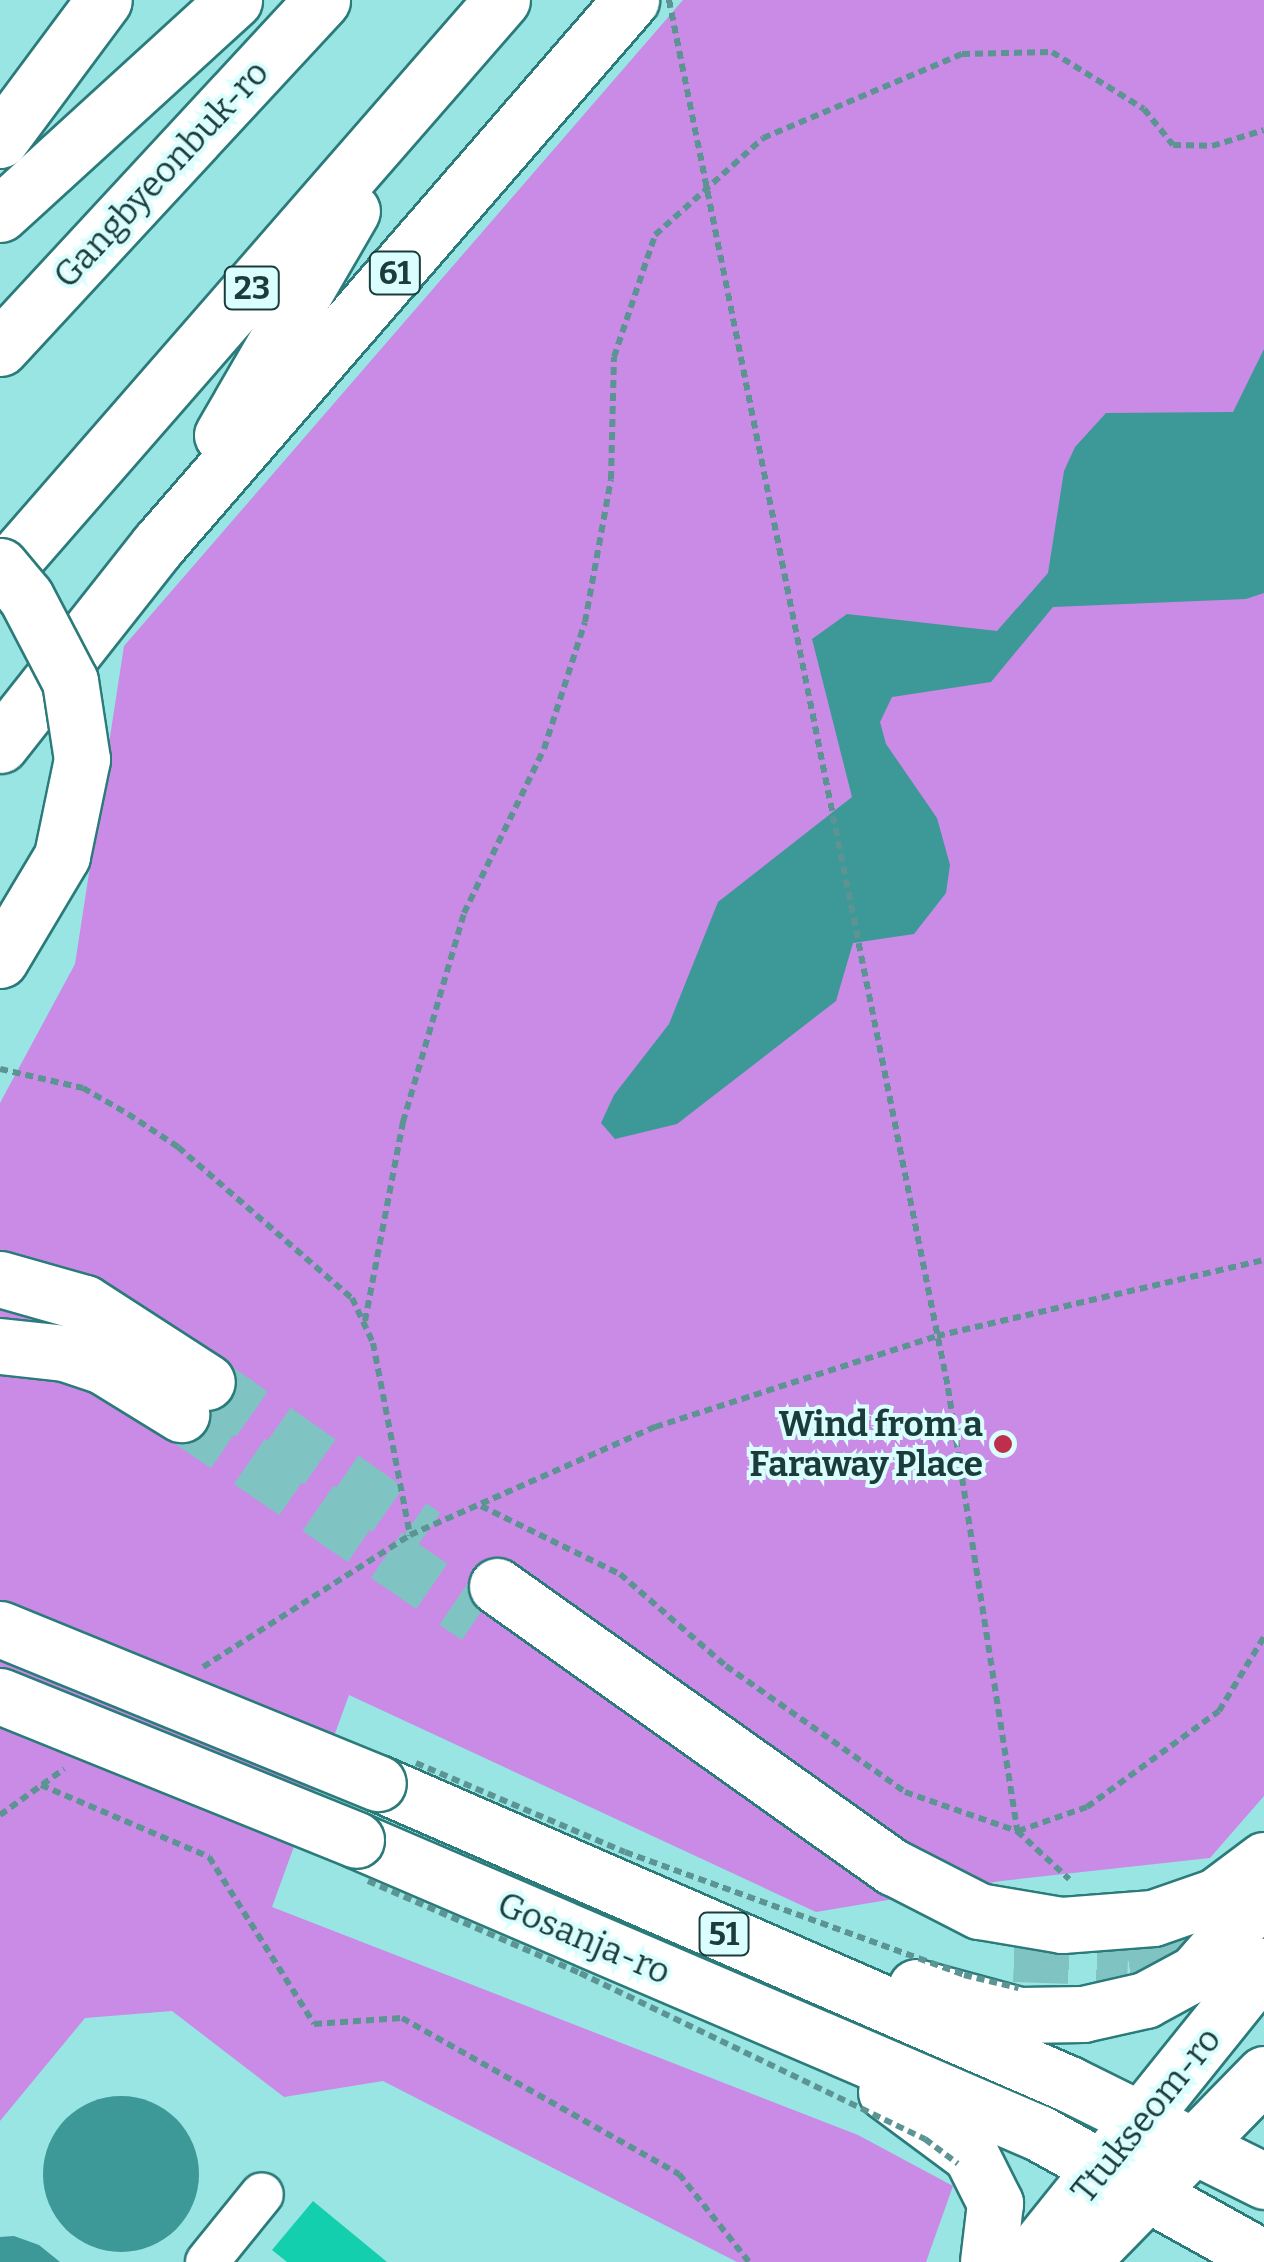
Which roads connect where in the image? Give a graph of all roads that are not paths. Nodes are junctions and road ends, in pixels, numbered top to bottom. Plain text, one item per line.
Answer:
1 (104, 0) edge
2 (234, 0) edge
3 (322, 0) edge
4 (502, 0) edge
5 (632, 0) edge
6 (416, 100) junction
7 (0, 140) edge
8 (0, 214) edge
9 (0, 348) edge
10 (158, 545) junction
11 (0, 566) edge
12 (0, 576) edge
13 (0, 745) edge
14 (0, 960) edge
15 (0, 1278) edge
16 (0, 1346) edge
17 (0, 1629) edge
18 (0, 1696) edge
19 (1264, 1860) edge
20 (1264, 1894) edge
21 (1264, 1966) edge
22 (1016, 1971) tunnel mouth
23 (839, 1984) junction
24 (817, 2038) junction
25 (1264, 2074) edge
26 (1166, 2134) junction
27 (1123, 2179) junction
28 (1264, 2181) edge
29 (262, 2194) dead end
30 (1264, 2258) edge
31 (207, 2262) edge
32 (988, 2262) edge
33 (1026, 2262) edge
34 (1080, 2262) edge

1 - 7 main road
2 - 8 main road
3 - 9 main road, Gangbyeonbuk-ro
4 - 6 main road, 23
5 - 10 main road, 61
6 - 10 main road
6 - 12 main road, 23
10 - 13 main road, 61
11 - 14 main road, bridge
15 - 16 main road
17 - 23 main road, Gosanja-ro / 51, bridge
18 - 24 main road, Gosanja-ro / 51, bridge
19 - 22 main road
20 - 23 main road
21 - 26 main road, Ttukseom-ro
23 - 26 main road, Gosanja-ro / 51
24 - 27 main road, Gosanja-ro / 51
24 - 32 main road
25 - 26 main road, Ttukseom-ro
26 - 27 main road, Ttukseom-ro
26 - 28 main road, Gosanja-ro / 51
27 - 30 main road, Gosanja-ro / 51
27 - 33 main road, Ttukseom-ro
27 - 34 main road, Ttukseom-ro
29 - 31 lane

